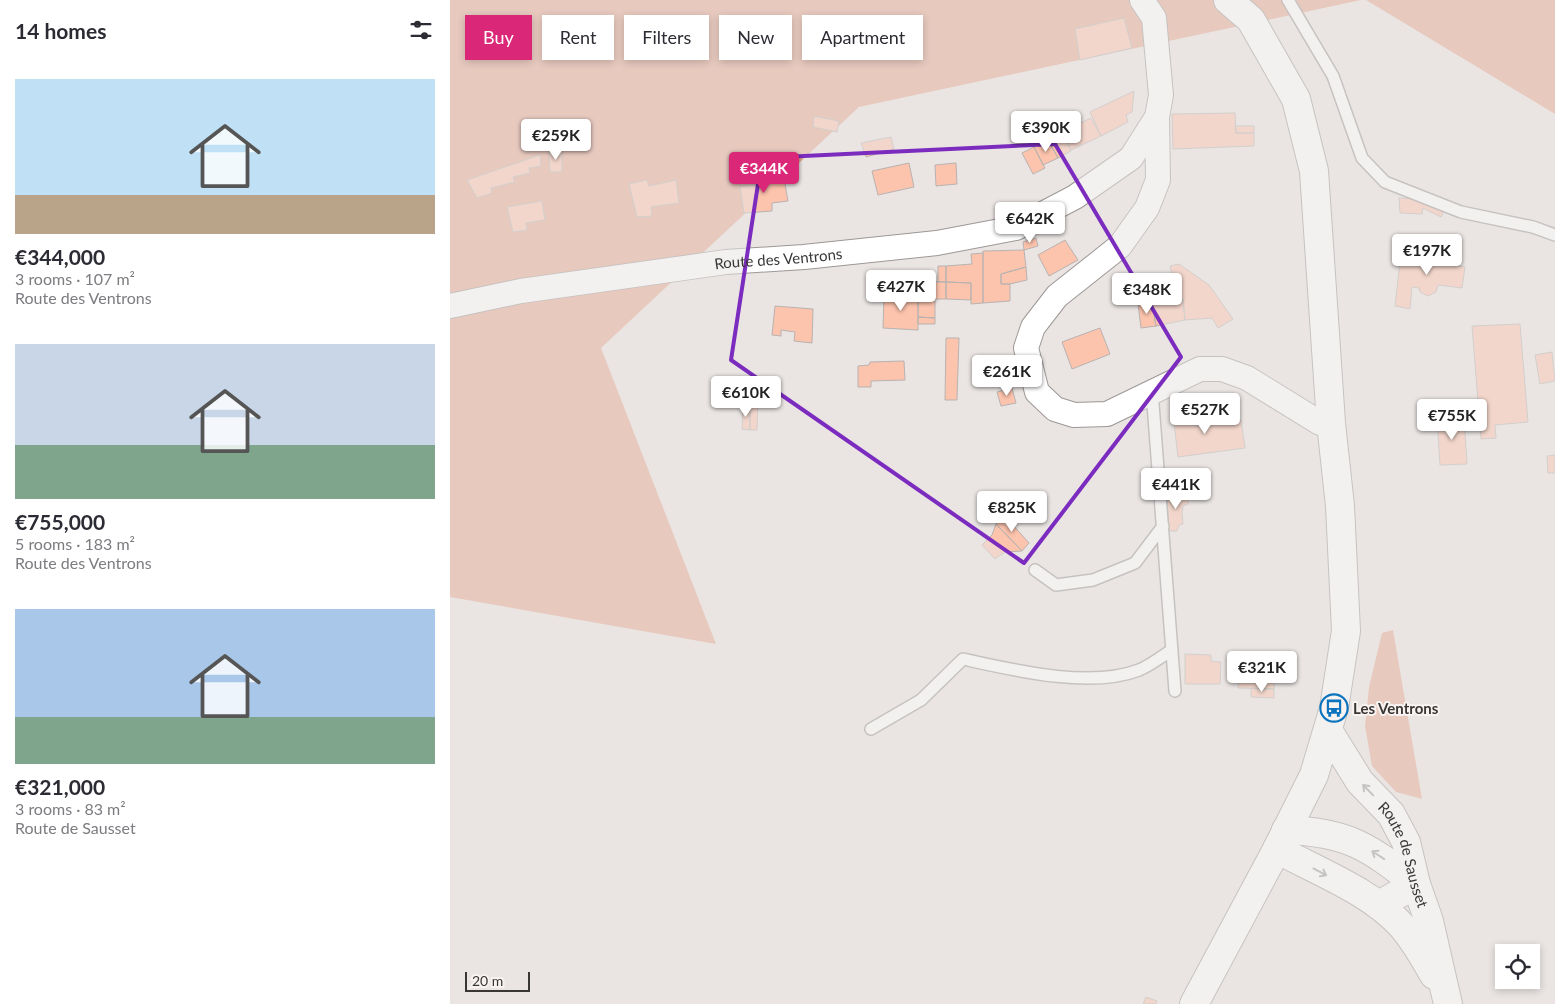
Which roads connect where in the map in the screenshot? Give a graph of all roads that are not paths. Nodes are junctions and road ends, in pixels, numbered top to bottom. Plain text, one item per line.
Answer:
1 (1142, 0) edge
2 (1228, 0) edge
3 (1288, 0) edge
4 (1157, 117) junction
5 (1555, 235) edge
6 (450, 306) edge
7 (1152, 391) junction
8 (1331, 423) junction
9 (1163, 526) junction
10 (1035, 570) dead end
11 (1172, 650) junction
12 (1175, 691) dead end
13 (871, 729) dead end
14 (1329, 732) junction
15 (1282, 839) junction
16 (1416, 884) junction
17 (1379, 906) junction
18 (1447, 1000) edge
19 (1194, 1004) edge

1 - 4 street, Route des Ventrons
2 - 8 main road
3 - 5 lane
4 - 6 street, Route des Ventrons
4 - 7 street, Route des Ventrons
7 - 8 street, Route des Ventrons
7 - 9 lane
8 - 14 main road
9 - 10 lane
9 - 11 lane
11 - 12 lane
11 - 13 lane
14 - 15 main road
16 -> 14 main road, Route de Sausset
16 -> 15 main road
15 -> 17 main road, Route de Sausset
15 - 19 main road
16 - 17 main road
16 - 18 main road, Route de Sausset
17 - 18 main road, Route de Sausset

